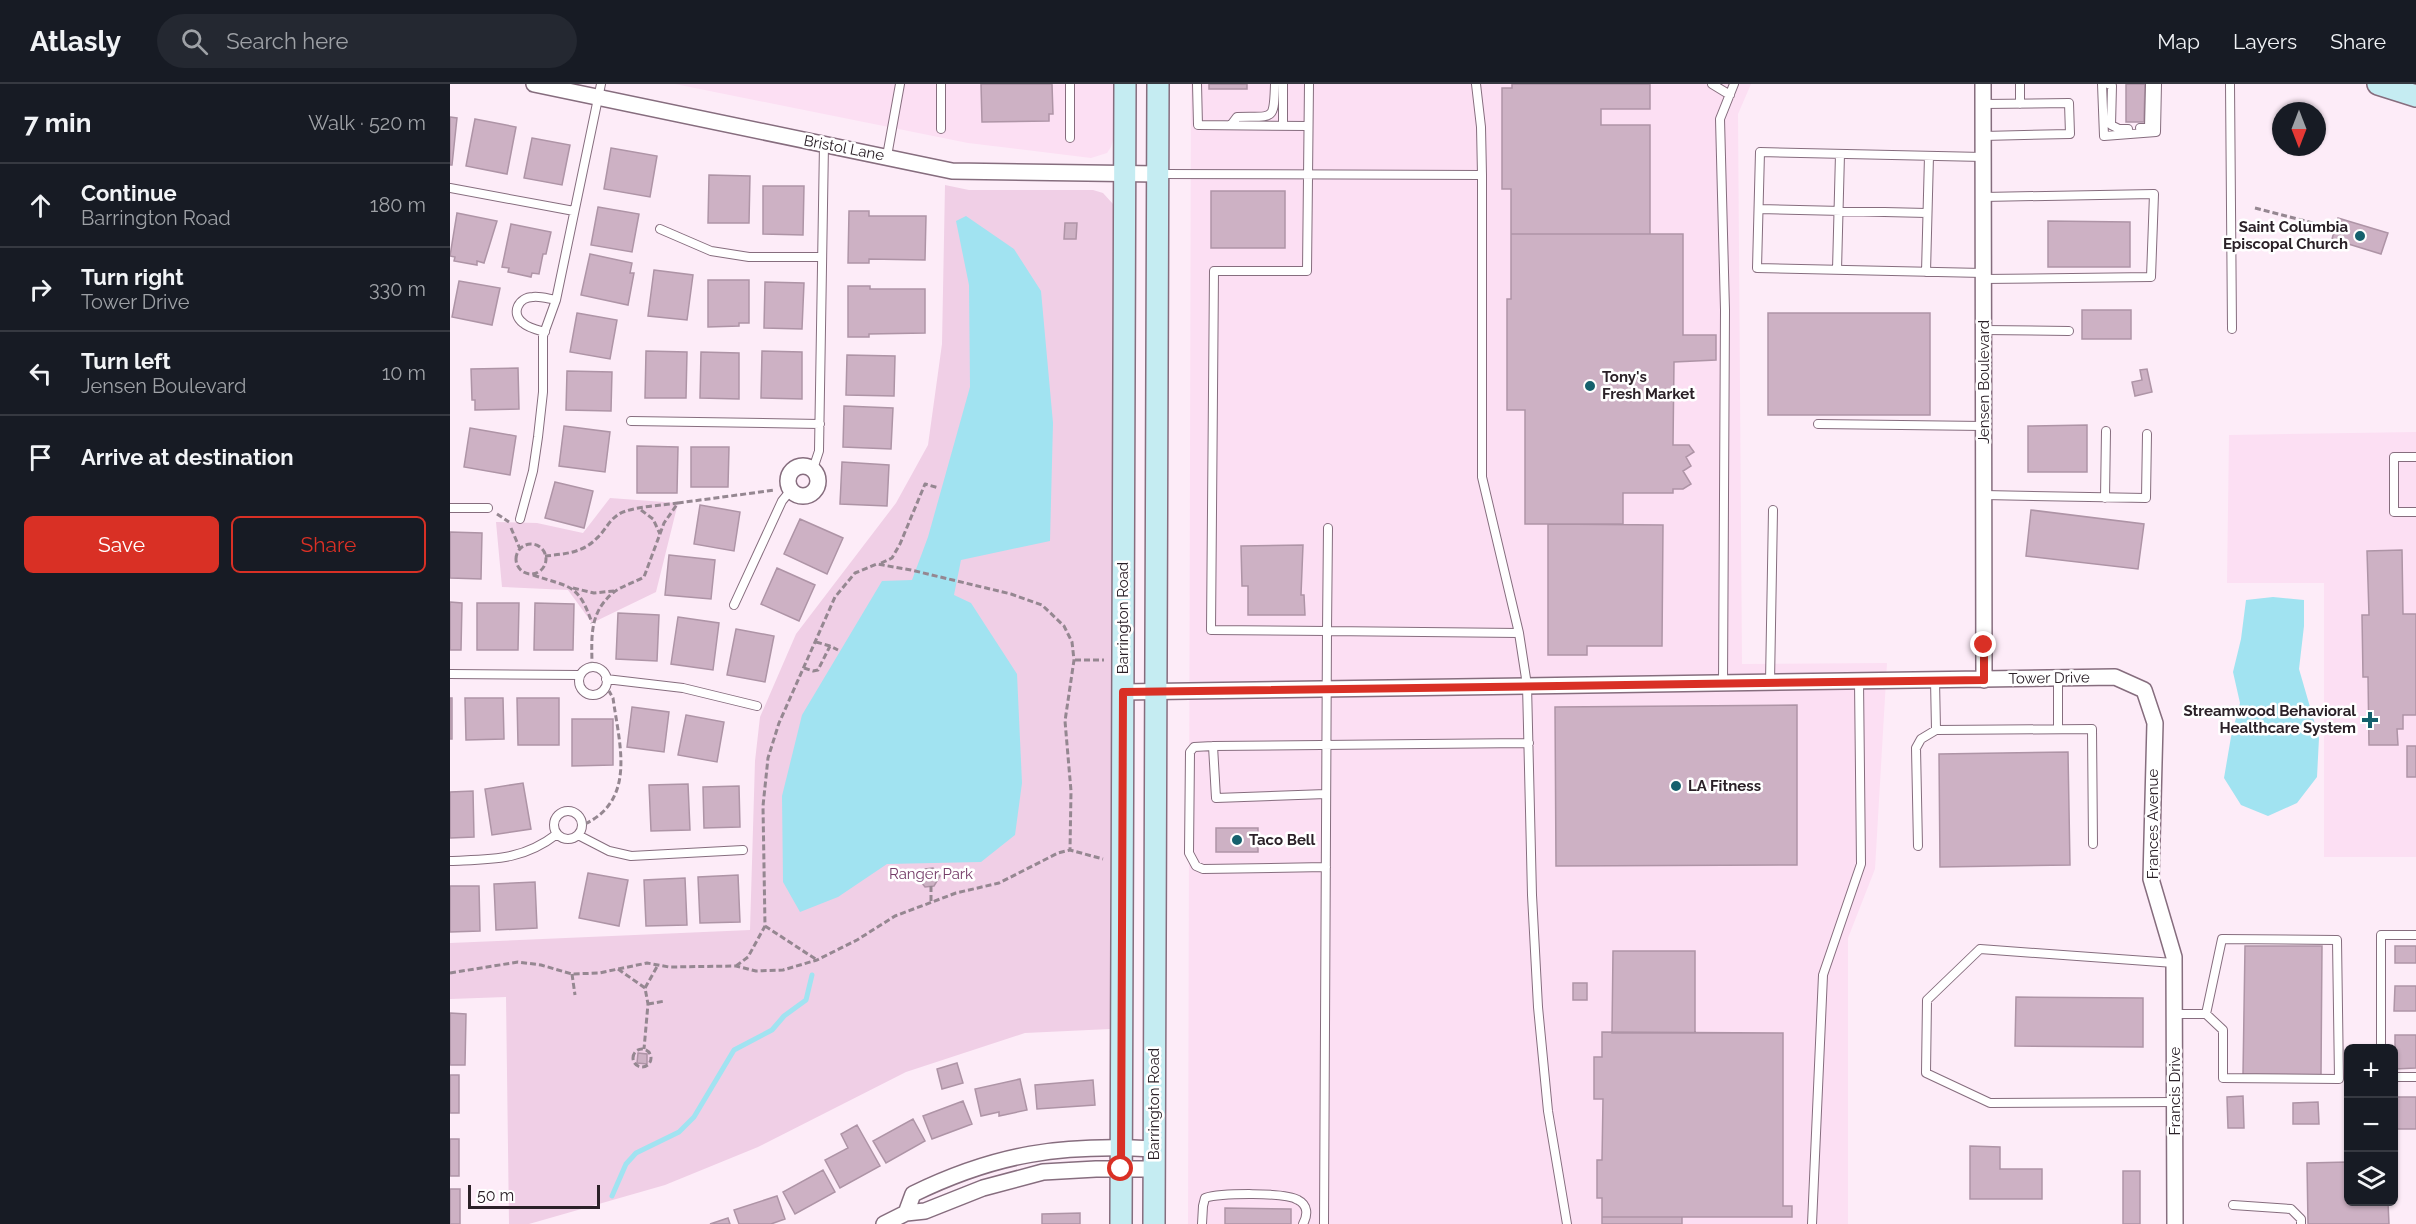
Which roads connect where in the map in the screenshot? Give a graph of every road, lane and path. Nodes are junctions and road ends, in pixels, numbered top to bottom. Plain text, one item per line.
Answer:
1 (534, 84) edge
2 (900, 84) edge
3 (941, 84) edge
4 (1070, 84) edge
5 (1125, 84) edge
6 (1158, 84) edge
7 (1197, 84) edge
8 (1275, 84) edge
9 (1283, 84) edge
10 (1309, 84) edge
11 (1476, 84) edge
12 (1712, 84) edge
13 (1734, 84) edge
14 (1983, 84) edge
15 (2020, 84) edge
16 (2102, 84) edge
17 (2108, 84) edge
18 (2150, 84) edge
19 (2157, 84) edge
20 (2230, 84) edge
21 (2378, 84) edge
22 (600, 91) edge
23 (1730, 95) junction
24 (2416, 96) edge
25 (1983, 104) junction
26 (2020, 104) junction
27 (1231, 125) junction
28 (1283, 126) junction
29 (1308, 126) junction
30 (941, 129) dead end
31 (1983, 136) junction
32 (1070, 138) dead end
33 (824, 144) junction
34 (1840, 154) junction
35 (887, 156) junction
36 (1929, 156) junction
37 (1983, 157) junction
38 (1126, 174) junction
39 (1158, 174) junction
40 (1308, 174) junction
41 (1482, 175) junction
42 (450, 188) edge
43 (1983, 197) junction
44 (2256, 208) dead end
45 (1759, 209) junction
46 (1839, 211) junction
47 (574, 212) junction
48 (1927, 213) junction
49 (2332, 228) dead end
50 (660, 229) dead end
51 (822, 257) junction
52 (1837, 270) junction
53 (1926, 272) junction
54 (1983, 276) junction
55 (556, 300) junction
56 (2232, 329) dead end
57 (1983, 330) junction
58 (2069, 331) dead end
59 (545, 332) junction
60 (631, 421) dead end
61 (820, 424) junction
62 (1818, 424) dead end
63 (1984, 426) junction
64 (2106, 431) dead end
65 (2147, 434) dead end
66 (2416, 457) edge
67 (813, 469) junction
68 (939, 488) dead end
69 (775, 490) dead end
70 (792, 490) junction
71 (1984, 495) junction
72 (2105, 498) junction
73 (678, 503) junction
74 (450, 508) edge
75 (488, 508) joint
76 (640, 509) junction
77 (1773, 510) dead end
78 (2416, 512) edge
79 (520, 519) dead end
80 (1328, 528) dead end
81 (660, 534) junction
82 (520, 549) junction
83 (545, 556) junction
84 (879, 564) junction
85 (532, 574) junction
86 (573, 588) junction
87 (616, 591) junction
88 (734, 605) dead end
89 (592, 623) junction
90 (1327, 631) junction
91 (1519, 633) junction
92 (816, 642) junction
93 (830, 646) junction
94 (838, 650) dead end
95 (1074, 660) junction
96 (1110, 660) dead end
97 (592, 668) junction
98 (804, 668) junction
99 (450, 674) edge
100 (580, 675) junction
101 (2058, 678) junction
102 (1935, 680) junction
103 (1984, 680) junction
104 (1859, 681) junction
105 (606, 682) junction
106 (1770, 682) junction
107 (1723, 683) junction
108 (1527, 685) junction
109 (1326, 687) junction
110 (2144, 690) joint
111 (1155, 691) junction
112 (1123, 692) junction
113 (757, 706) dead end
114 (2058, 728) junction
115 (1936, 730) junction
116 (1528, 743) junction
117 (1326, 744) junction
118 (1213, 746) junction
119 (1326, 794) junction
120 (582, 826) junction
121 (557, 834) junction
122 (578, 835) junction
123 (2093, 844) dead end
124 (1918, 846) dead end
125 (744, 850) dead end
126 (1070, 850) junction
127 (1107, 860) dead end
128 (450, 861) edge
129 (1326, 867) junction
130 (931, 886) dead end
131 (931, 903) junction
132 (765, 926) junction
133 (2416, 935) edge
134 (817, 960) junction
135 (2174, 960) junction
136 (658, 965) junction
137 (736, 966) junction
138 (618, 969) junction
139 (450, 973) edge
140 (572, 974) junction
141 (645, 988) junction
142 (574, 995) dead end
143 (665, 1001) dead end
144 (648, 1004) junction
145 (2174, 1014) junction
146 (2206, 1014) junction
147 (2381, 1044) edge
148 (644, 1049) junction
149 (2398, 1077) edge
150 (2416, 1077) edge
151 (2175, 1102) junction
152 (1122, 1147) junction
153 (1154, 1159) junction
154 (1121, 1169) junction
155 (2233, 1205) dead end
156 (906, 1213) junction
157 (884, 1224) edge
158 (1121, 1224) edge
159 (1154, 1224) edge
160 (1202, 1224) edge
161 (1304, 1224) edge
162 (1324, 1224) edge
163 (1567, 1224) edge
164 (1812, 1224) edge
165 (2175, 1224) edge
166 (2301, 1224) edge

1 - 22 street, Bristol Lane
2 - 35 lane
3 - 30 lane
4 - 32 lane
5 - 38 main road, Barrington Road
6 - 39 main road, Barrington Road
7 - 27 lane
8 - 27 lane
9 - 28 lane
10 - 29 lane
11 - 41 lane
12 - 23 lane
13 - 23 lane
14 - 25 street, Jensen Boulevard
15 - 26 lane
16 - 19 lane
17 - 18 lane
20 - 56 lane
21 - 24 main road
22 - 33 street, Bristol Lane
22 - 47 lane
23 - 107 lane
25 - 26 lane
25 - 31 street, Jensen Boulevard
26 - 31 lane
27 - 28 lane
28 - 29 lane
29 - 40 lane
31 - 37 street, Jensen Boulevard
33 - 35 street, Bristol Lane
33 - 51 lane
34 - 36 lane
34 - 45 lane
34 - 46 lane
35 - 38 street, Bristol Lane
36 - 37 lane
36 - 48 lane
37 - 43 street, Jensen Boulevard
38 - 39 street, Bristol Lane
38 - 112 main road, Barrington Road
39 - 40 lane
39 - 111 main road, Barrington Road
40 - 41 lane
40 - 90 lane
41 - 91 lane
42 - 47 lane
43 - 54 street, Jensen Boulevard
43 - 54 lane
44 - 49 path
45 - 46 lane
45 - 52 lane
46 - 48 lane
46 - 52 lane
47 - 55 lane
48 - 53 lane
50 - 51 lane
51 - 61 lane
52 - 53 lane
53 - 54 lane
54 - 57 street, Jensen Boulevard
55 - 59 lane
55 - 59 lane
57 - 58 lane
57 - 63 street, Jensen Boulevard
59 - 79 lane
60 - 61 lane
61 - 67 lane
62 - 63 lane
63 - 71 street, Jensen Boulevard
64 - 72 lane
65 - 72 lane
66 - 78 lane
67 - 70 street
67 - 70 street
68 - 84 path
69 - 73 path
70 - 88 lane
71 - 72 lane
71 - 103 street, Jensen Boulevard
73 - 76 path
73 - 81 path
74 - 75 lane
75 - 82 path
76 - 81 path
76 - 83 path
77 - 106 lane
80 - 90 lane
81 - 87 path
82 - 83 path
82 - 85 path
83 - 85 path
84 - 92 path
84 - 95 path
85 - 86 path
86 - 87 path
86 - 89 path
87 - 89 path
89 - 97 path
90 - 91 lane
90 - 109 lane
91 - 108 lane
92 - 93 path
92 - 98 path
93 - 94 path
93 - 98 path
95 - 96 path
95 - 126 path
97 - 100 lane
97 - 105 lane
98 - 132 path
99 - 100 lane
100 - 105 lane
101 - 103 street, Tower Drive
101 - 110 street, Tower Drive
101 - 114 lane
102 - 103 street, Tower Drive
102 - 104 street, Tower Drive
102 - 115 lane
104 - 106 street, Tower Drive
104 - 164 lane
105 - 113 lane
105 - 120 path
106 - 107 street, Tower Drive
107 - 108 street, Tower Drive
108 - 109 street, Tower Drive
108 - 116 lane
109 - 111 street, Tower Drive
109 - 117 lane
110 - 135 street, Frances Avenue
111 - 112 street, Tower Drive
111 - 153 main road, Barrington Road
112 - 152 main road, Barrington Road
114 - 115 lane
114 - 123 lane
115 - 124 lane
116 - 117 lane
116 - 163 lane
117 - 118 lane
117 - 119 lane
118 - 119 lane
118 - 129 lane
119 - 129 lane
120 - 121 lane
120 - 122 lane
121 - 122 lane
121 - 128 lane
122 - 125 lane
126 - 127 path
126 - 131 path
129 - 162 lane
130 - 131 path
131 - 134 path
132 - 134 path
132 - 137 path
133 - 147 lane
134 - 137 path
135 - 145 street, Francis Drive
135 - 151 lane
136 - 137 path
136 - 138 path
136 - 141 path
138 - 140 path
138 - 141 path
139 - 140 path
140 - 142 path
141 - 144 path
143 - 144 path
144 - 148 path
145 - 146 lane
145 - 151 street, Francis Drive
146 - 146 lane
148 - 148 path
149 - 150 lane
151 - 165 street, Francis Drive
152 - 153 street
152 - 154 main road, Barrington Road
152 - 156 street
153 - 154 street
153 - 159 main road, Barrington Road
154 - 156 street
154 - 158 main road, Barrington Road
155 - 166 lane
156 - 157 street
160 - 161 lane

